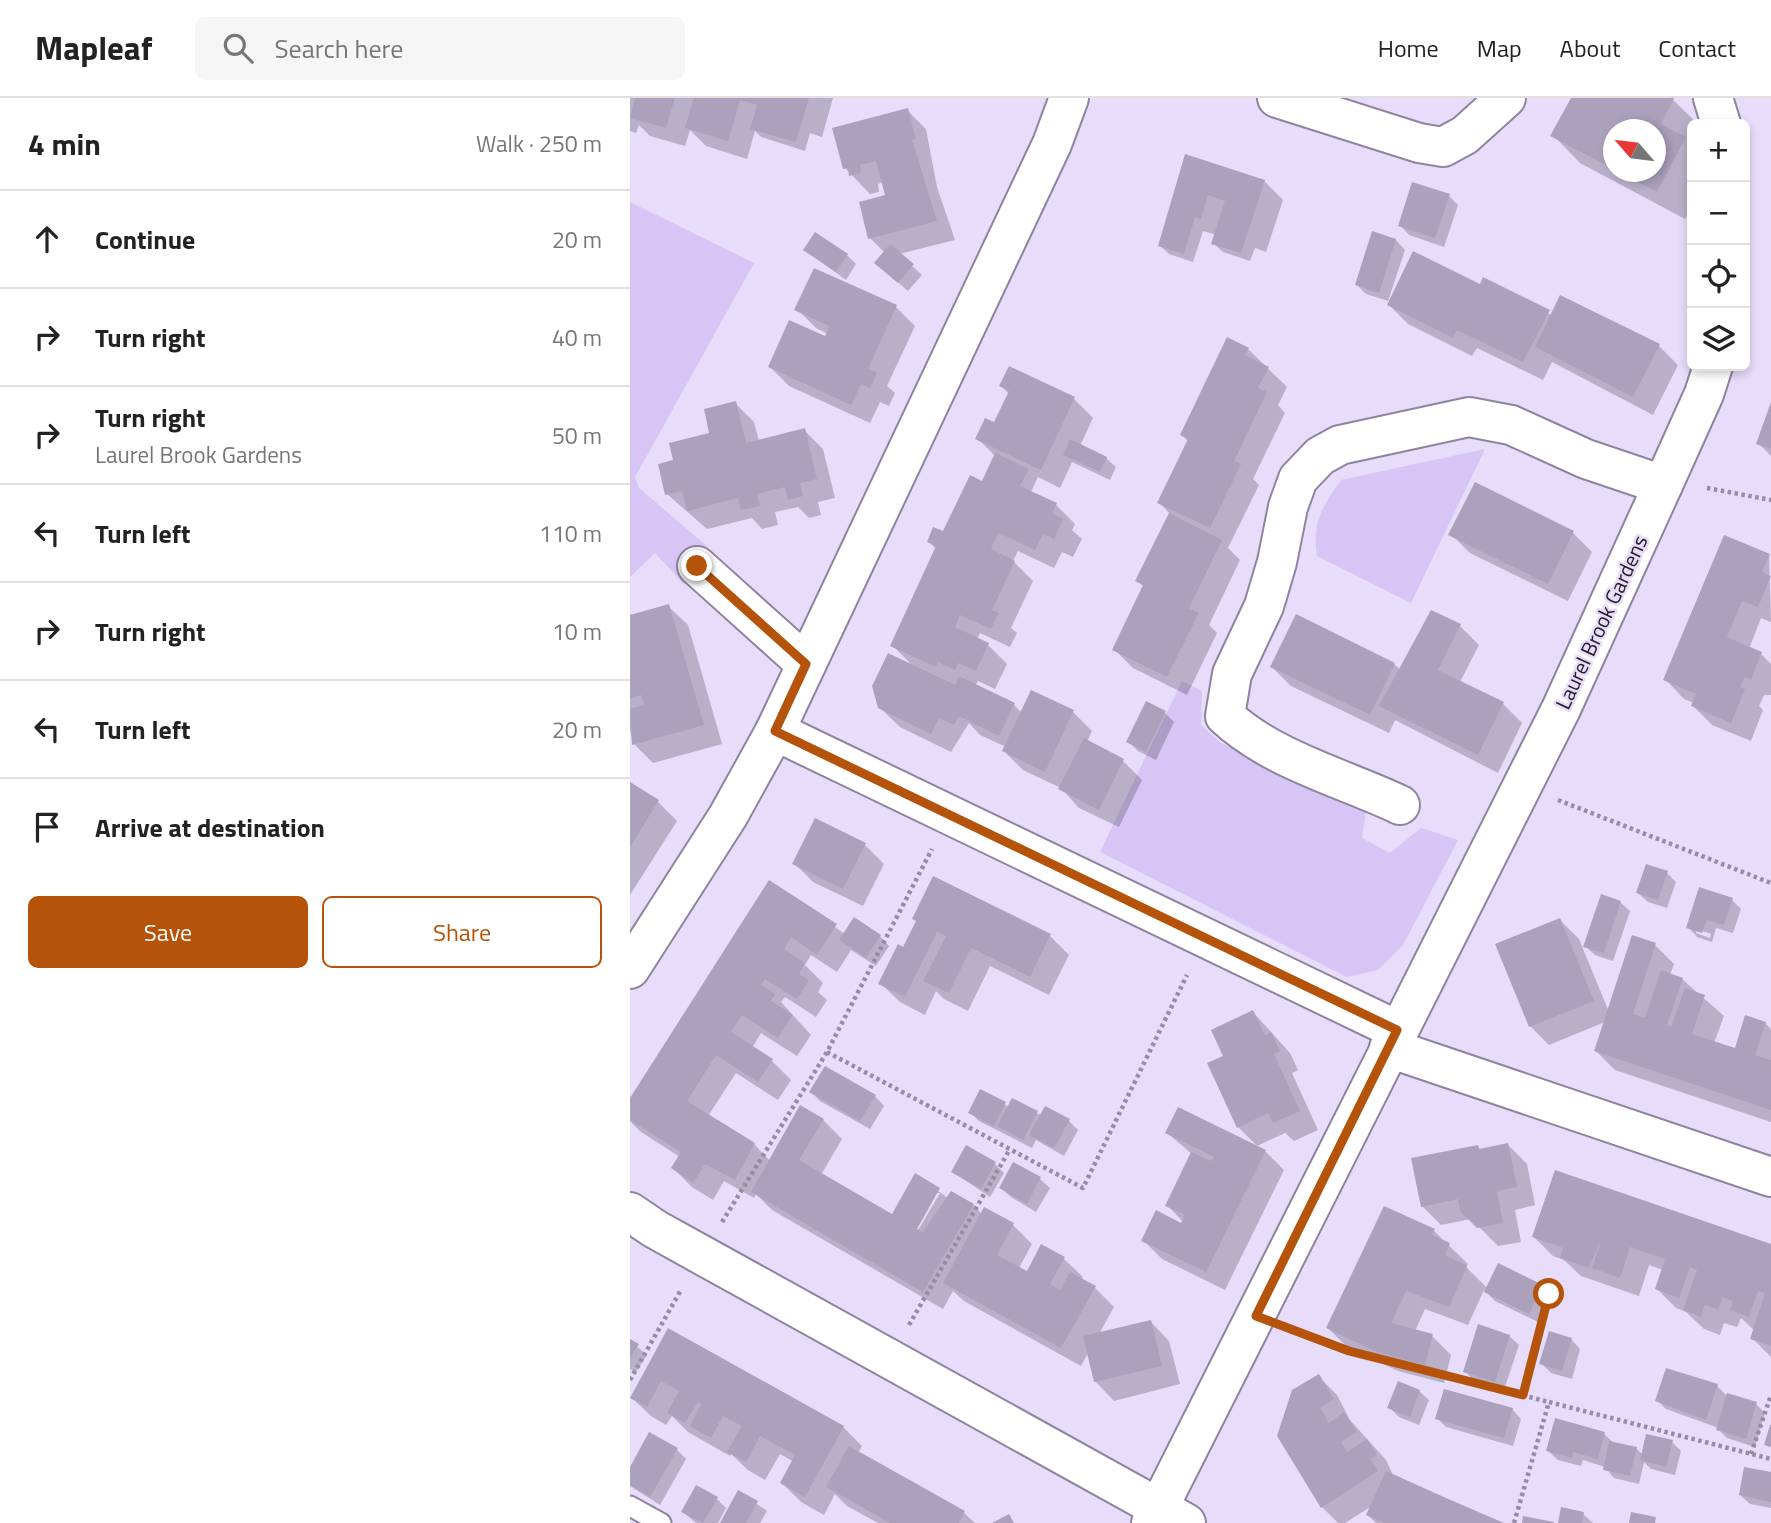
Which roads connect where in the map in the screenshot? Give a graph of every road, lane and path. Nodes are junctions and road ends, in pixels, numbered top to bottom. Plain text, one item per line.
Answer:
1 (1069, 98) edge
2 (1277, 98) edge
3 (1506, 98) edge
4 (1713, 98) edge
5 (1719, 119) edge
6 (1711, 371) edge
7 (1665, 483) junction
8 (1771, 500) edge
9 (697, 566) dead end
10 (806, 664) junction
11 (775, 731) junction
12 (1522, 786) junction
13 (1400, 805) dead end
14 (949, 815) junction
15 (1771, 883) edge
16 (1205, 938) junction
17 (630, 969) edge
18 (1393, 1039) junction
19 (827, 1052) junction
20 (1010, 1149) junction
21 (1771, 1177) edge
22 (630, 1212) edge
23 (701, 1254) junction
24 (1549, 1294) dead end
25 (1256, 1316) junction
26 (890, 1359) junction
27 (630, 1380) edge
28 (1523, 1395) junction
29 (1771, 1395) edge
30 (1549, 1402) junction
31 (1751, 1454) junction
32 (1771, 1459) edge
33 (630, 1506) edge
34 (1165, 1518) edge
35 (661, 1523) edge
36 (1514, 1523) edge

1 - 10 street
2 - 3 street
4 - 5 street
6 - 7 street, Laurel Brook Gardens
7 - 8 path
7 - 12 street, Laurel Brook Gardens
7 - 13 street
9 - 10 street
10 - 11 street
11 - 14 street
11 - 17 street
12 - 15 path
12 - 18 street, Laurel Brook Gardens
14 - 16 street
14 - 19 path
16 - 18 street
16 - 20 path
18 - 21 street
18 - 25 street, Laurel Brook Gardens
19 - 20 path
19 - 23 path
20 - 26 path
22 - 23 street
23 - 26 street
23 - 27 path
24 - 28 path
25 - 28 path
25 - 34 street, Laurel Brook Gardens
26 - 34 street
28 - 30 path
29 - 31 path
30 - 31 path
30 - 36 path
31 - 32 path
33 - 35 lane

